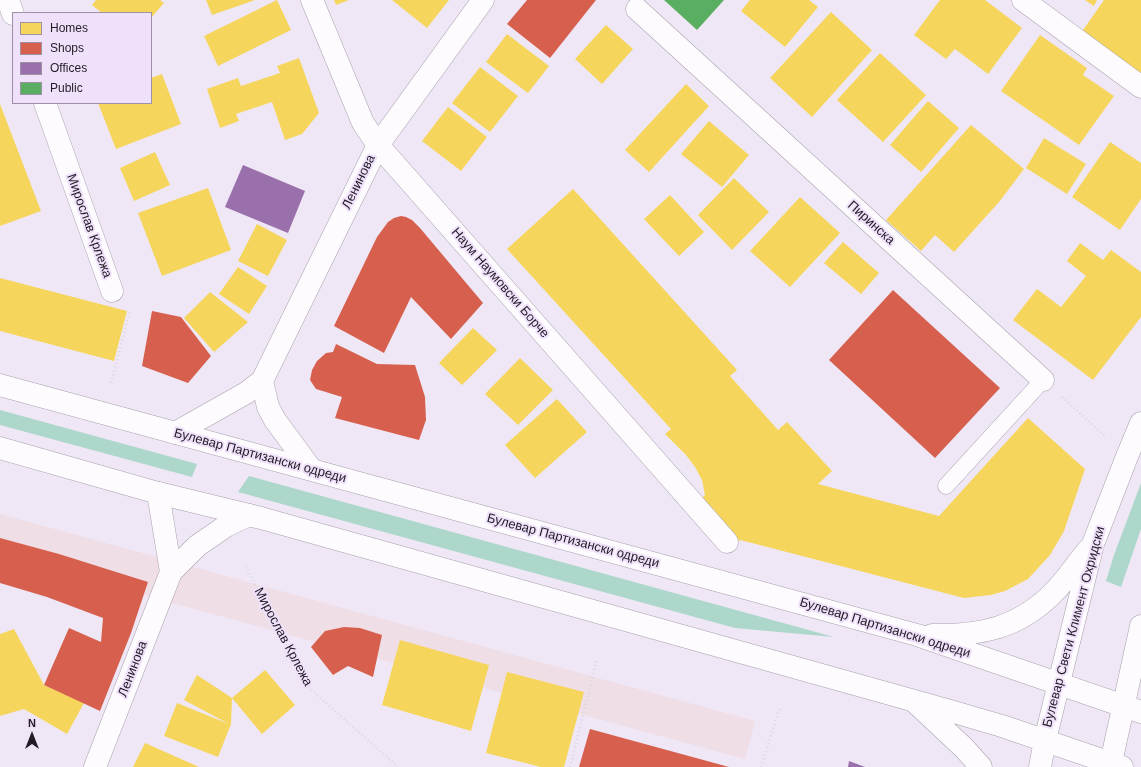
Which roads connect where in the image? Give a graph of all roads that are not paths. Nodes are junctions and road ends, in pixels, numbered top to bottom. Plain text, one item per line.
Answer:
1 (8, 0) edge
2 (312, 0) edge
3 (483, 0) edge
4 (1023, 0) edge
5 (637, 9) dead end
6 (12, 12) edge
7 (1141, 87) edge
8 (45, 104) edge
9 (378, 144) junction
10 (112, 291) road end
11 (262, 380) junction
12 (1043, 380) joint
13 (0, 385) edge
14 (1141, 423) edge
15 (175, 433) junction
16 (0, 448) edge
17 (311, 469) junction
18 (946, 486) dead end
19 (158, 493) junction
20 (249, 515) junction
21 (727, 542) dead end
22 (1093, 544) junction
23 (171, 572) junction
24 (1141, 626) edge
25 (917, 635) junction
26 (1059, 684) junction
27 (913, 701) junction
28 (1132, 709) edge
29 (1045, 740) junction
30 (1114, 766) edge
31 (95, 767) edge
32 (981, 767) edge
33 (1040, 767) edge

1 - 6 street
2 - 9 street, Наум Наумовски Борче
3 - 9 street, Ленинова
4 - 7 street
5 - 12 street, Пиринска
8 - 10 street, Мирослав Крлежа
9 - 11 street, Ленинова
9 - 21 street, Наум Наумовски Борче
11 - 15 street, Ленинова
11 - 17 street
12 - 18 lane
13 - 15 street, Булевар Партизански одреди
14 - 22 street, Булевар Свети Климент Охридски
15 - 17 street, Булевар Партизански одреди
16 - 19 street
17 - 25 street, Булевар Партизански одреди
19 - 20 street
19 - 23 street
20 - 23 street, Ленинова
20 - 27 street
22 - 25 street
22 - 26 street, Булевар Свети Климент Охридски
23 - 31 street, Ленинова
24 - 28 street
25 - 26 street, Булевар Партизански одреди
26 - 28 street, Булевар Партизански одреди
26 - 29 street, Булевар Свети Климент Охридски
27 - 29 street
27 - 32 street
28 - 30 street
29 - 30 street
29 - 33 street, Булевар Свети Климент Охридски

